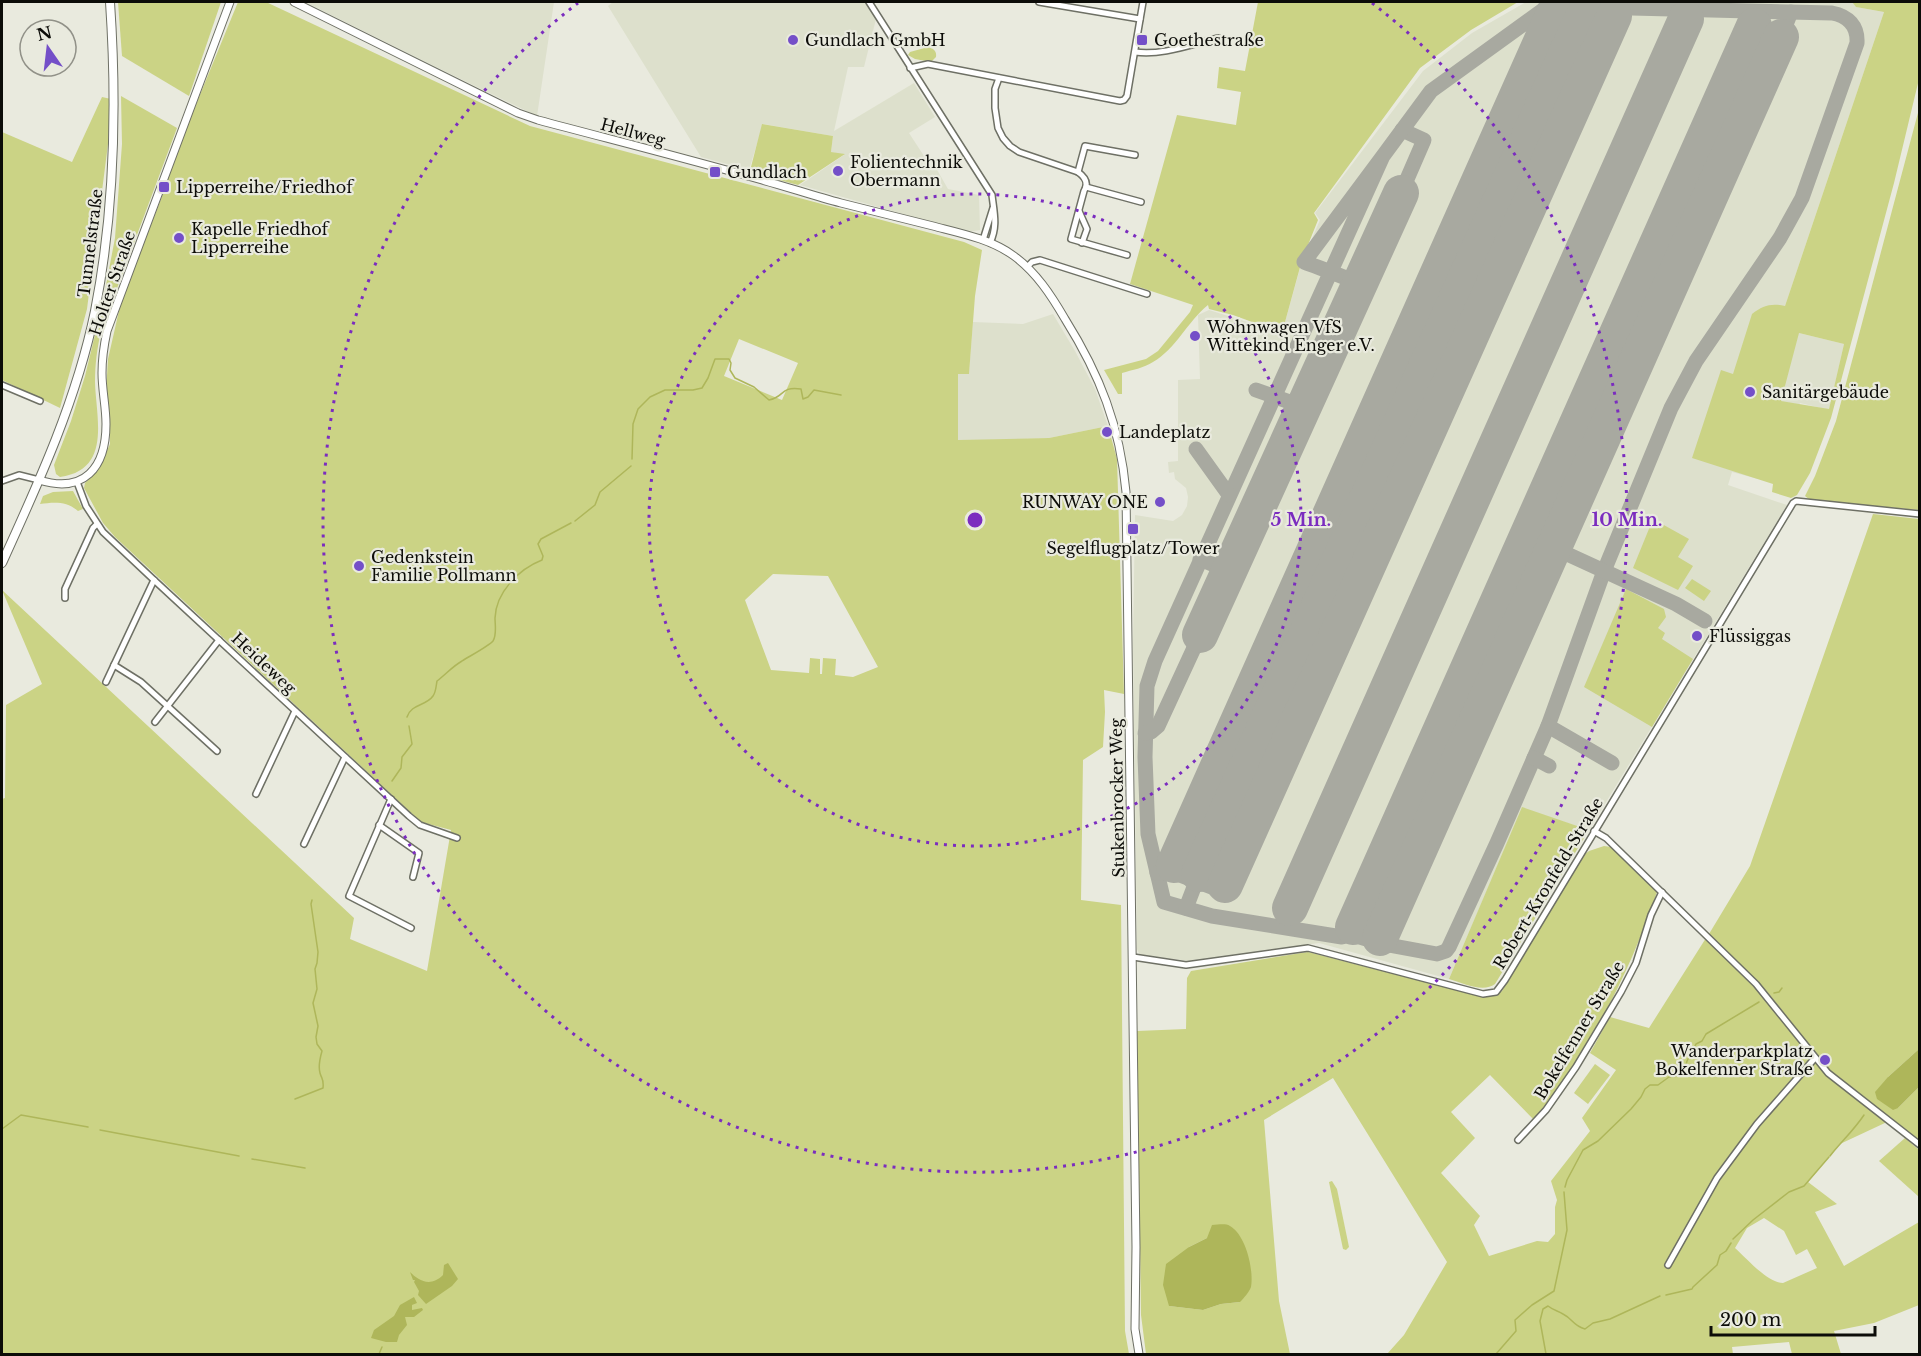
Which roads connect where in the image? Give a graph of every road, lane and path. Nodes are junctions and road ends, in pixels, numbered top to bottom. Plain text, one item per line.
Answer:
1 (110, 2) edge
2 (230, 2) edge
3 (294, 2) edge
4 (869, 2) edge
5 (1039, 2) edge
6 (1143, 2) edge
7 (1140, 19) junction
8 (1218, 38) dead end
9 (1135, 52) junction
10 (910, 68) junction
11 (999, 78) junction
12 (1134, 155) dead end
13 (1078, 172) junction
14 (1086, 187) junction
15 (1141, 202) dead end
16 (1079, 210) junction
17 (986, 242) junction
18 (1082, 243) junction
19 (1127, 255) dead end
20 (1027, 267) junction
21 (1147, 294) dead end
22 (2, 385) edge
23 (40, 401) dead end
24 (2, 480) edge
25 (39, 480) junction
26 (77, 482) junction
27 (1920, 513) edge
28 (97, 524) junction
29 (2, 563) edge
30 (154, 580) junction
31 (65, 598) dead end
32 (219, 640) junction
33 (114, 665) junction
34 (106, 682) dead end
35 (168, 705) junction
36 (295, 711) junction
37 (155, 722) dead end
38 (217, 751) dead end
39 (345, 757) junction
40 (256, 794) dead end
41 (391, 799) junction
42 (379, 825) junction
43 (1594, 831) junction
44 (457, 838) dead end
45 (304, 844) dead end
46 (413, 877) dead end
47 (1662, 892) junction
48 (411, 928) dead end
49 (1133, 957) junction
50 (1815, 1058) junction
51 (1518, 1140) dead end
52 (1920, 1145) edge
53 (1668, 1265) dead end
54 (1139, 1354) edge

1 - 25 main road, Tunnelstraße
2 - 26 street, Holter Straße
3 - 17 street, Hellweg
4 - 10 street
5 - 7 street
6 - 7 street
7 - 9 street
8 - 9 street
9 - 11 street
10 - 11 street
10 - 17 street
11 - 13 street
12 - 13 street
13 - 14 street
14 - 15 street
14 - 16 street
16 - 18 street
16 - 18 street
17 - 20 street, Stukenbrocker Weg
18 - 19 street
20 - 21 street
20 - 49 street, Stukenbrocker Weg
22 - 23 street
24 - 25 street
25 - 26 street
25 - 29 main road
26 - 28 street, Heideweg
27 - 43 street, Robert-Kronfeld-Straße
28 - 30 street, Heideweg
28 - 31 street
30 - 32 street, Heideweg
30 - 33 street
32 - 35 street
32 - 36 street, Heideweg
33 - 34 street
33 - 35 street
35 - 37 street
35 - 38 street
36 - 39 street, Heideweg
36 - 40 street
39 - 41 street, Heideweg
39 - 45 street
41 - 42 street
41 - 44 street, Heideweg
42 - 46 street
42 - 48 street
43 - 47 street
43 - 49 street, Robert-Kronfeld-Straße
47 - 50 street
47 - 51 street, Bokelfenner Straße
49 - 54 street, Stukenbrocker Weg
50 - 52 street
50 - 53 street

